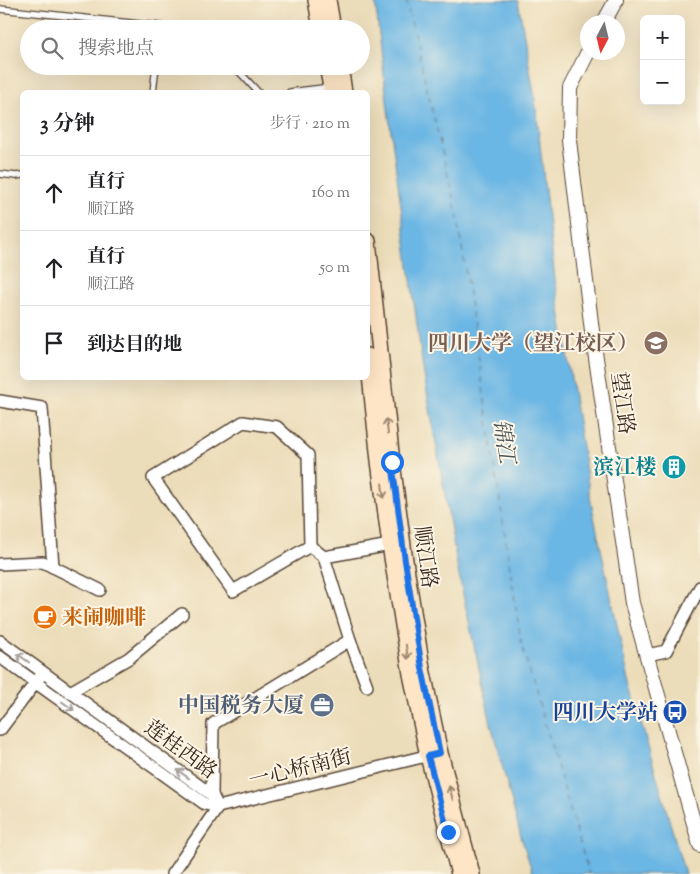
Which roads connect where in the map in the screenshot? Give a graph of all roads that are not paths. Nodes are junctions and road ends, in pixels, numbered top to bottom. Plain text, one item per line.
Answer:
1 (316, 0) edge
2 (328, 0) edge
3 (616, 0) edge
4 (0, 4) edge
5 (0, 9) edge
6 (8, 9) junction
7 (608, 15) edge
8 (100, 20) edge
9 (319, 20) edge
10 (331, 20) edge
11 (584, 60) edge
12 (155, 75) edge
13 (242, 75) edge
14 (330, 75) edge
15 (338, 75) edge
16 (153, 90) edge
17 (256, 90) edge
18 (335, 90) edge
19 (335, 90) edge
20 (0, 174) edge
21 (20, 175) edge
22 (370, 258) edge
23 (370, 375) edge
24 (0, 401) edge
25 (390, 545) junction
26 (310, 546) junction
27 (324, 557) junction
28 (0, 564) edge
29 (53, 567) junction
30 (700, 587) edge
31 (100, 590) dead end
32 (182, 614) dead end
33 (350, 640) junction
34 (0, 641) edge
35 (647, 655) junction
36 (0, 658) edge
37 (43, 672) junction
38 (35, 682) junction
39 (367, 686) dead end
40 (70, 692) junction
41 (0, 730) edge
42 (434, 754) junction
43 (212, 795) junction
44 (218, 807) junction
45 (700, 845) edge
46 (172, 874) edge
47 (460, 874) edge
48 (472, 874) edge

1 - 9 main road
2 - 10 main road
3 - 7 street
4 - 6 lane
5 - 6 lane
6 - 8 lane
11 - 35 street, 望江路
12 - 16 lane
13 - 17 lane
14 - 18 main road
15 - 19 main road
20 - 21 lane
42 -> 22 main road, 顺江路
23 -> 25 main road, 顺江路
24 - 29 street
25 - 27 street
25 -> 42 main road, 顺江路
26 - 26 street
26 - 27 street
27 - 33 street
28 - 29 street
29 - 31 street
30 - 35 street
32 - 40 street
33 - 39 street
33 - 43 street
37 -> 34 street, 莲桂西路
35 - 45 street, 望江路
36 - 38 street, 莲桂西路
37 - 38 street
37 - 40 street, 莲桂西路
38 - 41 street
38 -> 44 street, 莲桂西路
43 -> 40 street, 莲桂西路
42 - 44 street, 一心桥南街
42 - 47 main road, 顺江路
48 -> 42 main road, 顺江路
43 - 44 street, 莲桂西路
44 - 46 street

